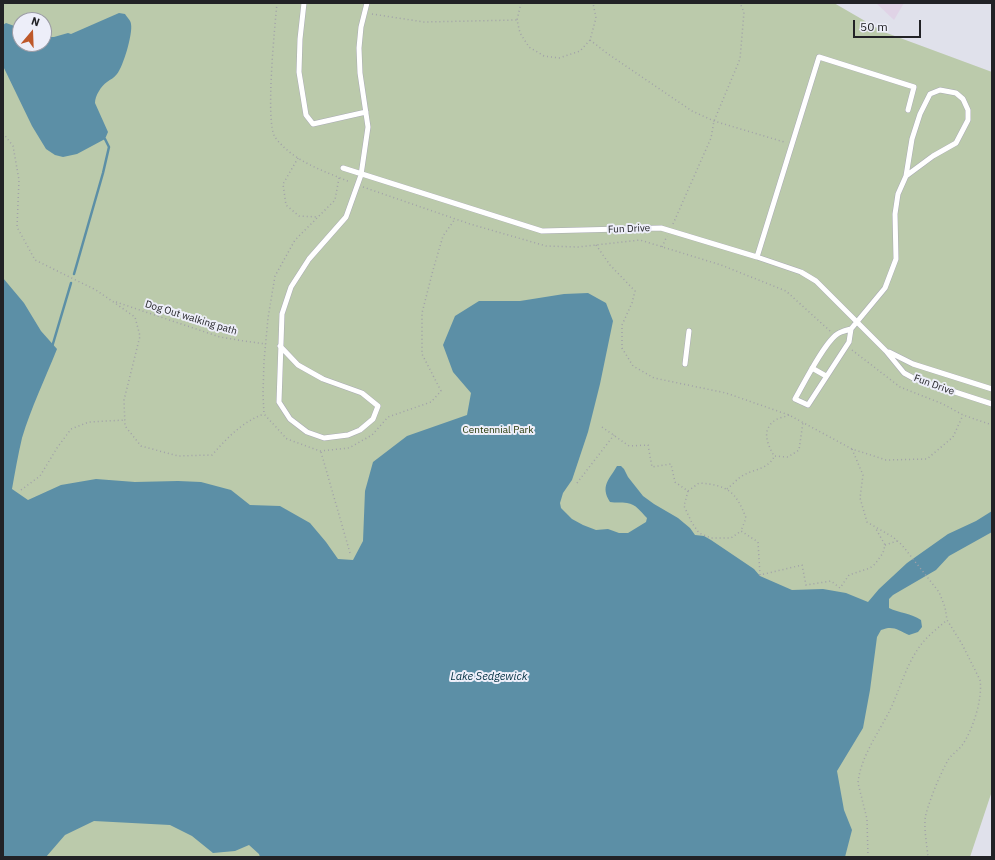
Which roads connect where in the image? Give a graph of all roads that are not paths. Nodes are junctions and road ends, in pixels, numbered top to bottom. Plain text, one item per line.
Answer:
1 (304, 3) edge
2 (367, 3) edge
3 (908, 110) dead end
4 (366, 112) junction
5 (343, 168) dead end
6 (361, 175) junction
7 (906, 176) junction
8 (757, 257) junction
9 (857, 322) junction
10 (851, 329) junction
11 (689, 331) dead end
12 (280, 346) junction
13 (886, 351) junction
14 (685, 364) dead end
15 (812, 368) junction
16 (826, 376) junction
17 (992, 389) edge
18 (992, 404) edge

1 - 4 lane
2 - 4 lane
3 - 8 lane
4 - 6 lane
5 - 6 lane, Fun Drive
6 - 8 lane, Fun Drive
6 - 12 lane
7 - 7 lane
7 - 9 lane
8 - 9 lane, Fun Drive
9 - 10 lane
9 - 13 lane, Fun Drive
10 - 15 lane
10 - 16 lane
11 - 14 lane
12 - 12 lane
13 - 17 lane, Fun Drive
13 - 18 lane, Fun Drive
15 - 16 lane
15 - 16 lane

